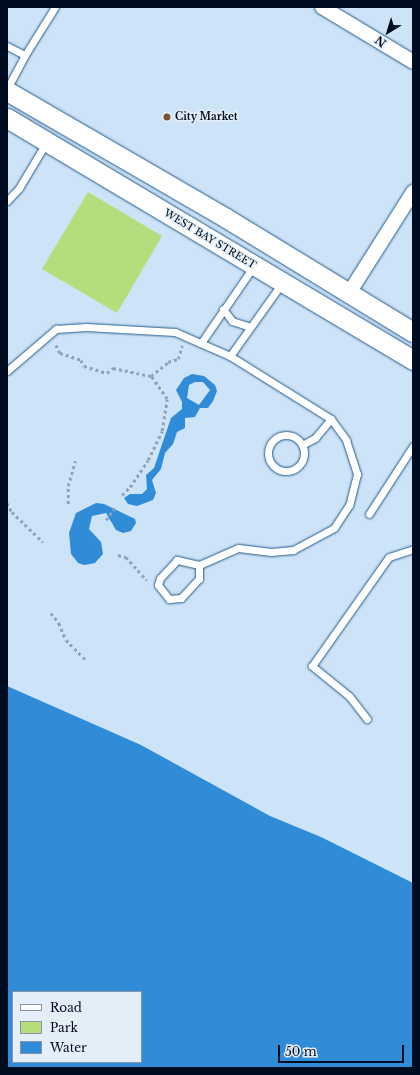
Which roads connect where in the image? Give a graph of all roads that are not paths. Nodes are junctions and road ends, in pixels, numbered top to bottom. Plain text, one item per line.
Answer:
1 (55, 7) edge
2 (322, 7) edge
3 (7, 46) edge
4 (25, 56) junction
5 (413, 62) edge
6 (7, 90) edge
7 (7, 118) edge
8 (48, 141) junction
9 (413, 192) edge
10 (7, 201) edge
11 (254, 266) junction
12 (282, 283) junction
13 (349, 293) junction
14 (223, 309) junction
15 (250, 327) junction
16 (413, 332) edge
17 (201, 343) junction
18 (230, 356) junction
19 (413, 360) edge
20 (7, 371) edge
21 (331, 419) junction
22 (302, 445) junction
23 (413, 446) edge
24 (369, 514) dead end
25 (413, 549) edge
26 (200, 565) junction
27 (367, 719) dead end

1 - 4 lane
2 - 5 street
3 - 4 lane
4 - 6 lane
6 - 13 main road
7 - 8 main road, WEST BAY STREET
8 - 10 lane
8 - 11 main road, WEST BAY STREET
9 - 13 street
11 - 12 main road, WEST BAY STREET
11 - 14 lane
12 - 15 lane
12 - 19 main road, WEST BAY STREET
13 - 16 main road
14 - 15 lane
14 - 17 lane
15 - 18 lane
17 - 18 lane
17 - 20 lane
18 - 21 lane
21 - 22 lane
21 - 26 lane
22 - 22 lane
23 - 24 lane
25 - 27 lane
26 - 26 lane

